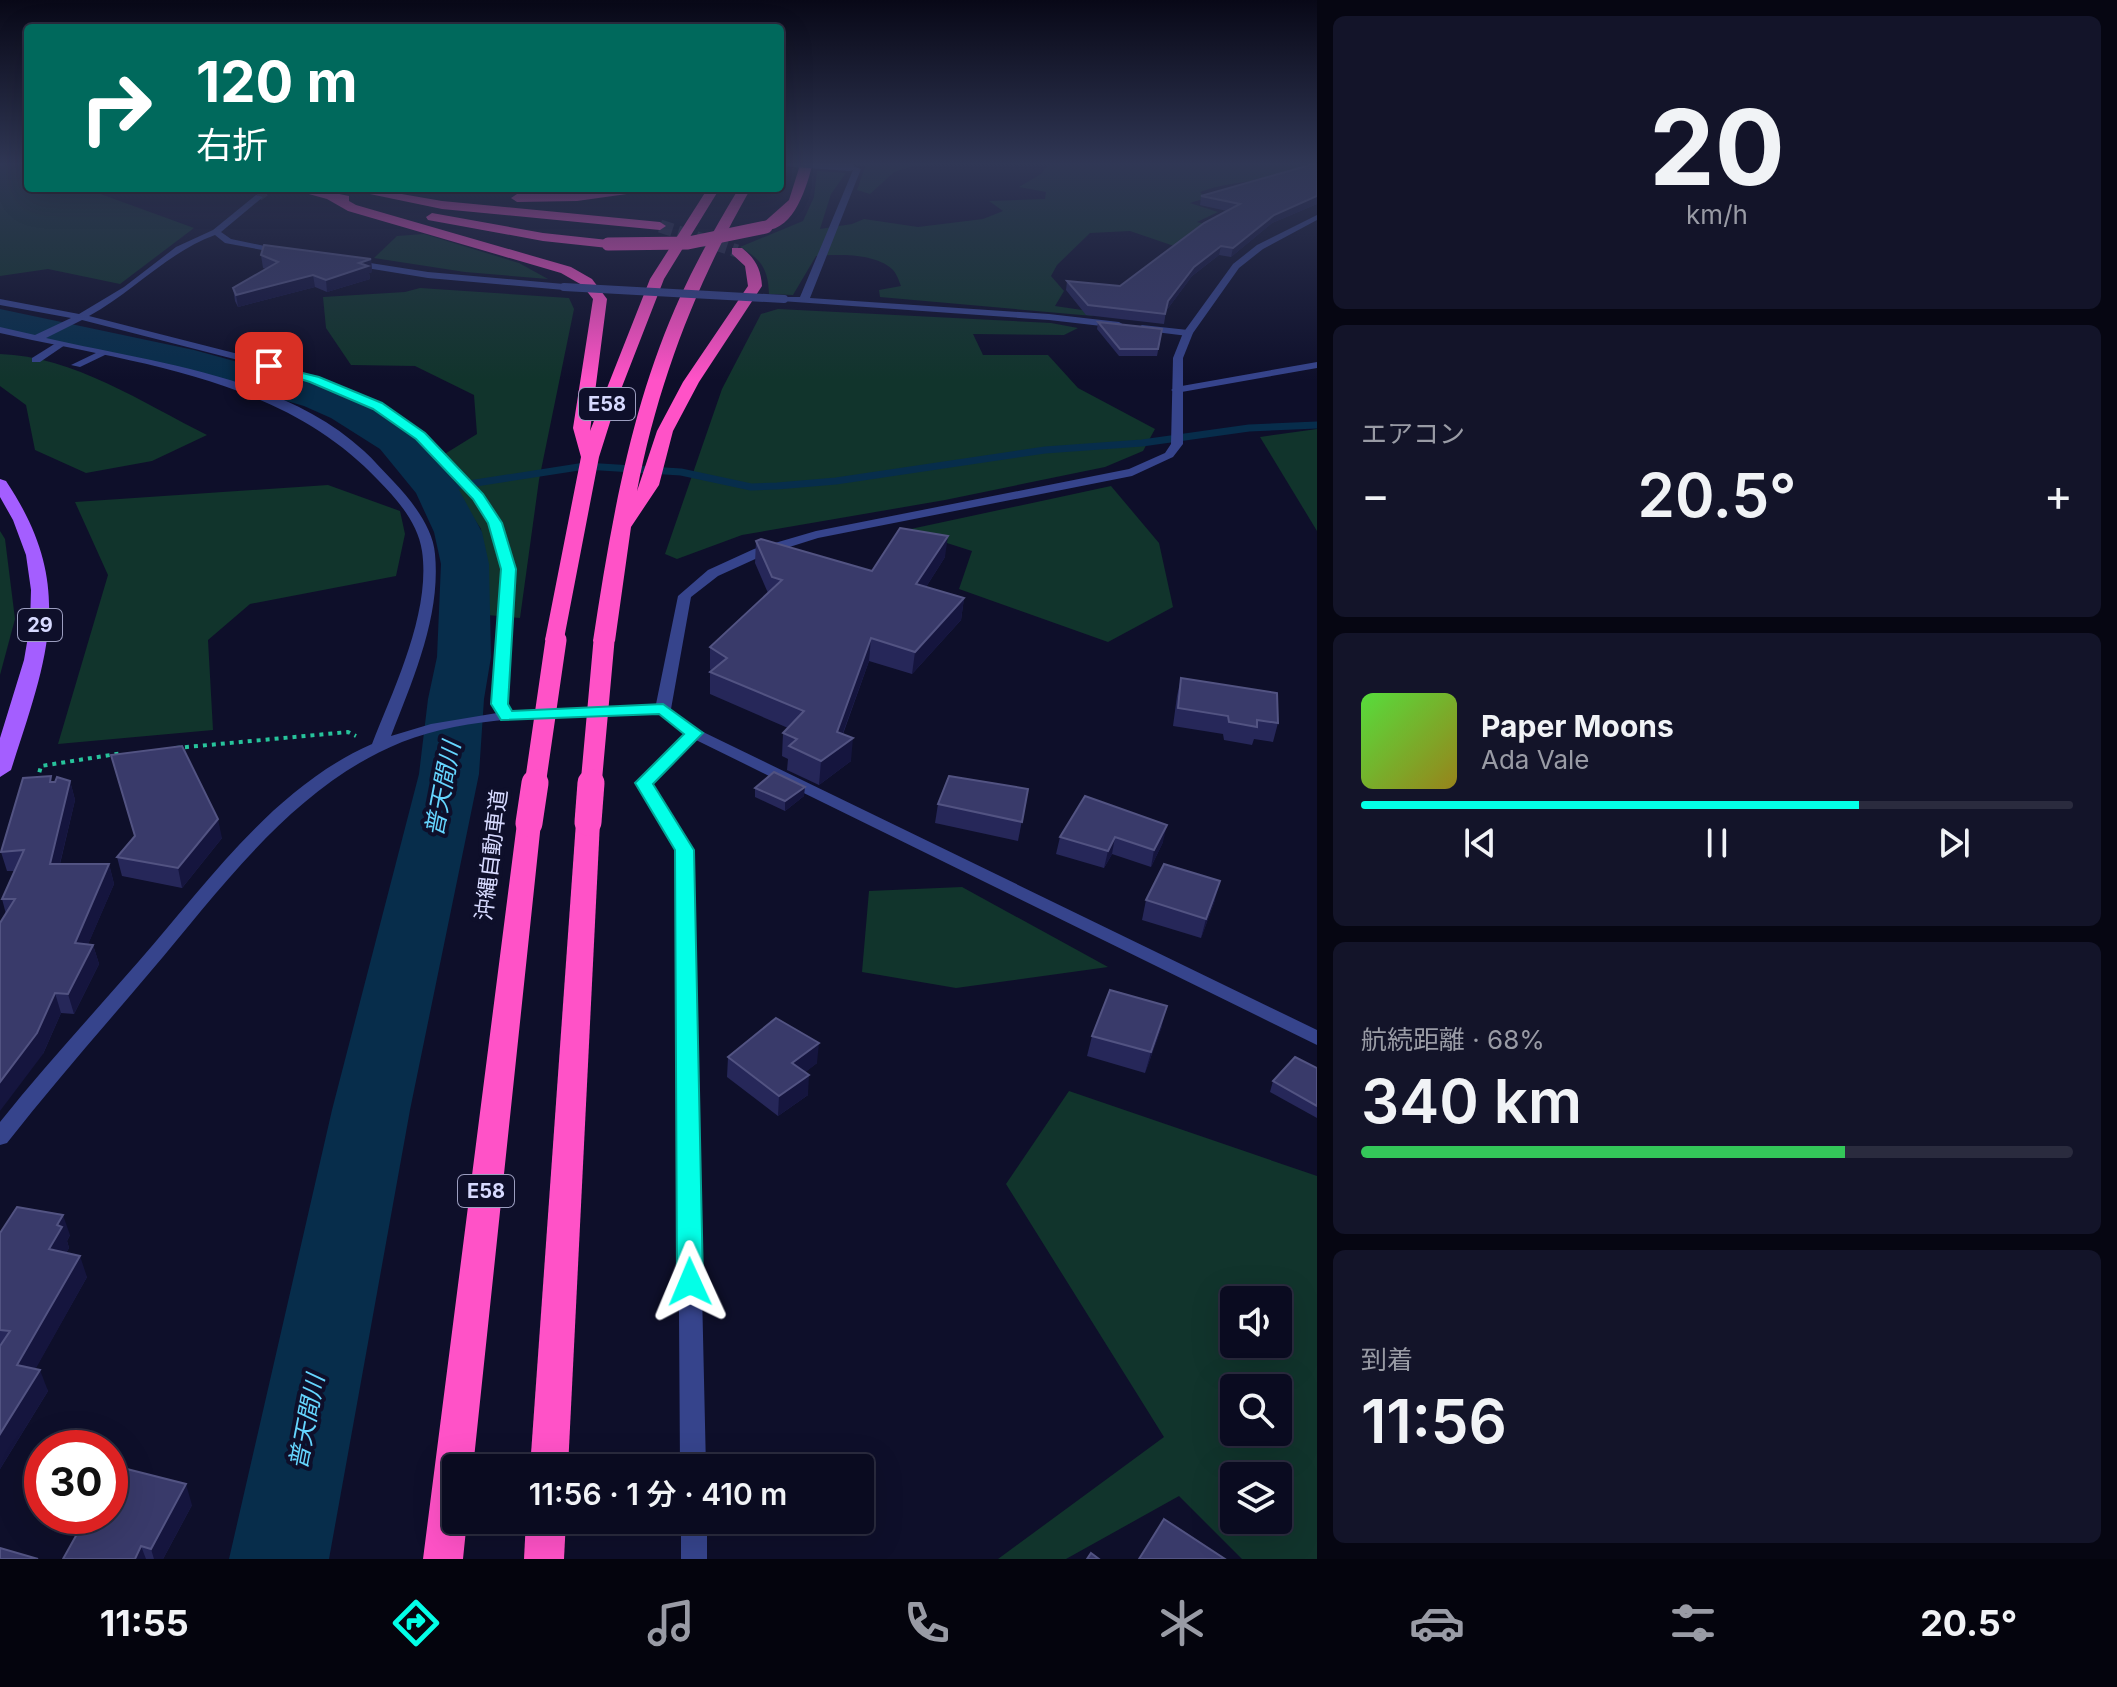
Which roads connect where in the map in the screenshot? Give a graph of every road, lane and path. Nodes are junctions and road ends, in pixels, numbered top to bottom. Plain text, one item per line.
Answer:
1 (209, 235) edge
2 (220, 235) edge
3 (449, 235) edge
4 (539, 235) edge
5 (685, 235) edge
6 (715, 235) edge
7 (736, 235) edge
8 (830, 235) edge
9 (1283, 235) edge
10 (737, 251) tunnel mouth
11 (296, 254) edge
12 (340, 261) edge
13 (804, 300) junction
14 (0, 302) edge
15 (84, 318) junction
16 (0, 330) edge
17 (1188, 333) junction
18 (34, 339) junction
19 (60, 345) junction
20 (102, 354) junction
21 (36, 360) dead end
22 (76, 365) dead end
23 (1317, 365) edge
24 (1176, 390) junction
25 (590, 457) junction
26 (0, 484) edge
27 (618, 538) junction
28 (663, 709) junction
29 (502, 716) junction
30 (348, 732) dead end
31 (694, 733) junction
32 (378, 749) junction
33 (162, 750) edge
34 (131, 753) edge
35 (41, 766) dead end
36 (0, 770) edge
37 (1317, 1038) edge
38 (0, 1137) edge
39 (550, 1454) edge
40 (693, 1454) edge
41 (545, 1534) edge
42 (694, 1534) edge
43 (443, 1559) edge
44 (544, 1559) edge
45 (694, 1559) edge

1 - 15 street
2 - 11 street
3 - 25 highway
4 - 7 highway, bridge
5 - 25 highway, 沖縄自動車道 / E58
6 - 27 highway, E58
8 - 13 street, bridge
9 - 17 street
10 - 27 highway
12 - 13 street, bridge
13 - 17 street
14 - 15 street
15 - 18 street
15 - 29 street
16 - 18 street
17 - 24 street
18 - 19 street
19 - 20 street
19 - 21 street
20 - 22 street
20 - 32 street
23 - 24 street
24 - 28 street
25 - 43 highway, 沖縄自動車道 / E58, bridge
26 - 36 main road, 29
27 - 39 highway, E58, bridge
28 - 29 street
28 - 31 street
29 - 32 street
30 - 33 path
31 - 37 street
31 - 40 street
32 - 38 street
34 - 35 path
41 - 44 highway
42 - 45 street

